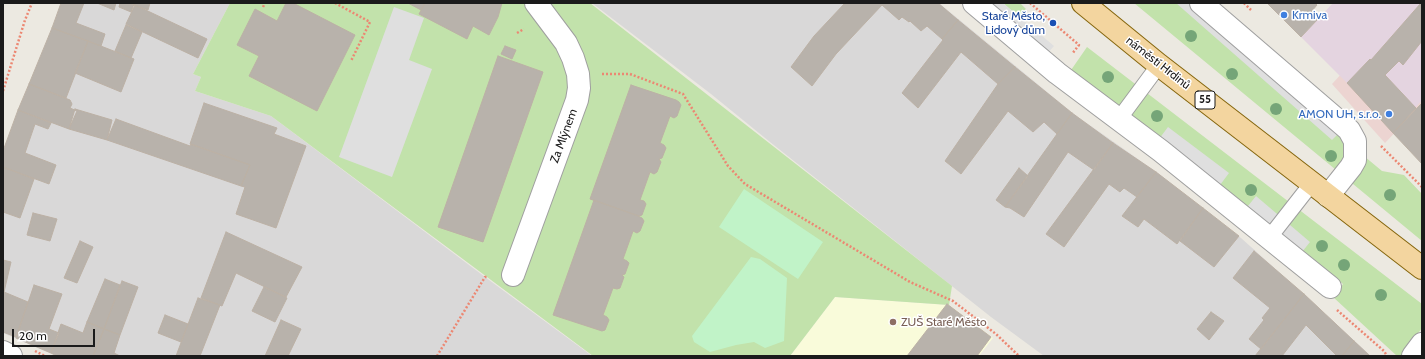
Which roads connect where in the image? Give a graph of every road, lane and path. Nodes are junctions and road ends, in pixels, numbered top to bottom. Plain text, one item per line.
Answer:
1 (32, 3) edge
2 (265, 3) edge
3 (335, 3) edge
4 (536, 3) edge
5 (974, 3) edge
6 (1083, 3) edge
7 (1201, 3) edge
8 (263, 7) dead end
9 (351, 61) dead end
10 (1159, 64) junction
11 (578, 74) junction
12 (3, 91) edge
13 (1119, 119) junction
14 (1320, 189) junction
15 (1269, 238) junction
16 (1422, 268) edge
17 (513, 275) joint
18 (1330, 287) dead end
19 (1422, 344) edge
20 (3, 352) edge
21 (11, 356) edge
22 (437, 356) edge
23 (1019, 356) edge
24 (1413, 356) edge

1 - 12 path
2 - 8 path
3 - 9 path
4 - 11 street, Za Mlýnem
5 - 13 street
6 - 10 main road, náměstí Hrdinů / 55
7 - 14 street
10 - 13 lane
10 - 14 main road, náměstí Hrdinů / 55
11 - 17 street, Za Mlýnem
11 - 23 path
13 - 15 street
14 - 15 lane
14 - 16 main road, náměstí Hrdinů / 55
15 - 18 street
17 - 22 path
19 - 24 street
20 - 21 street

